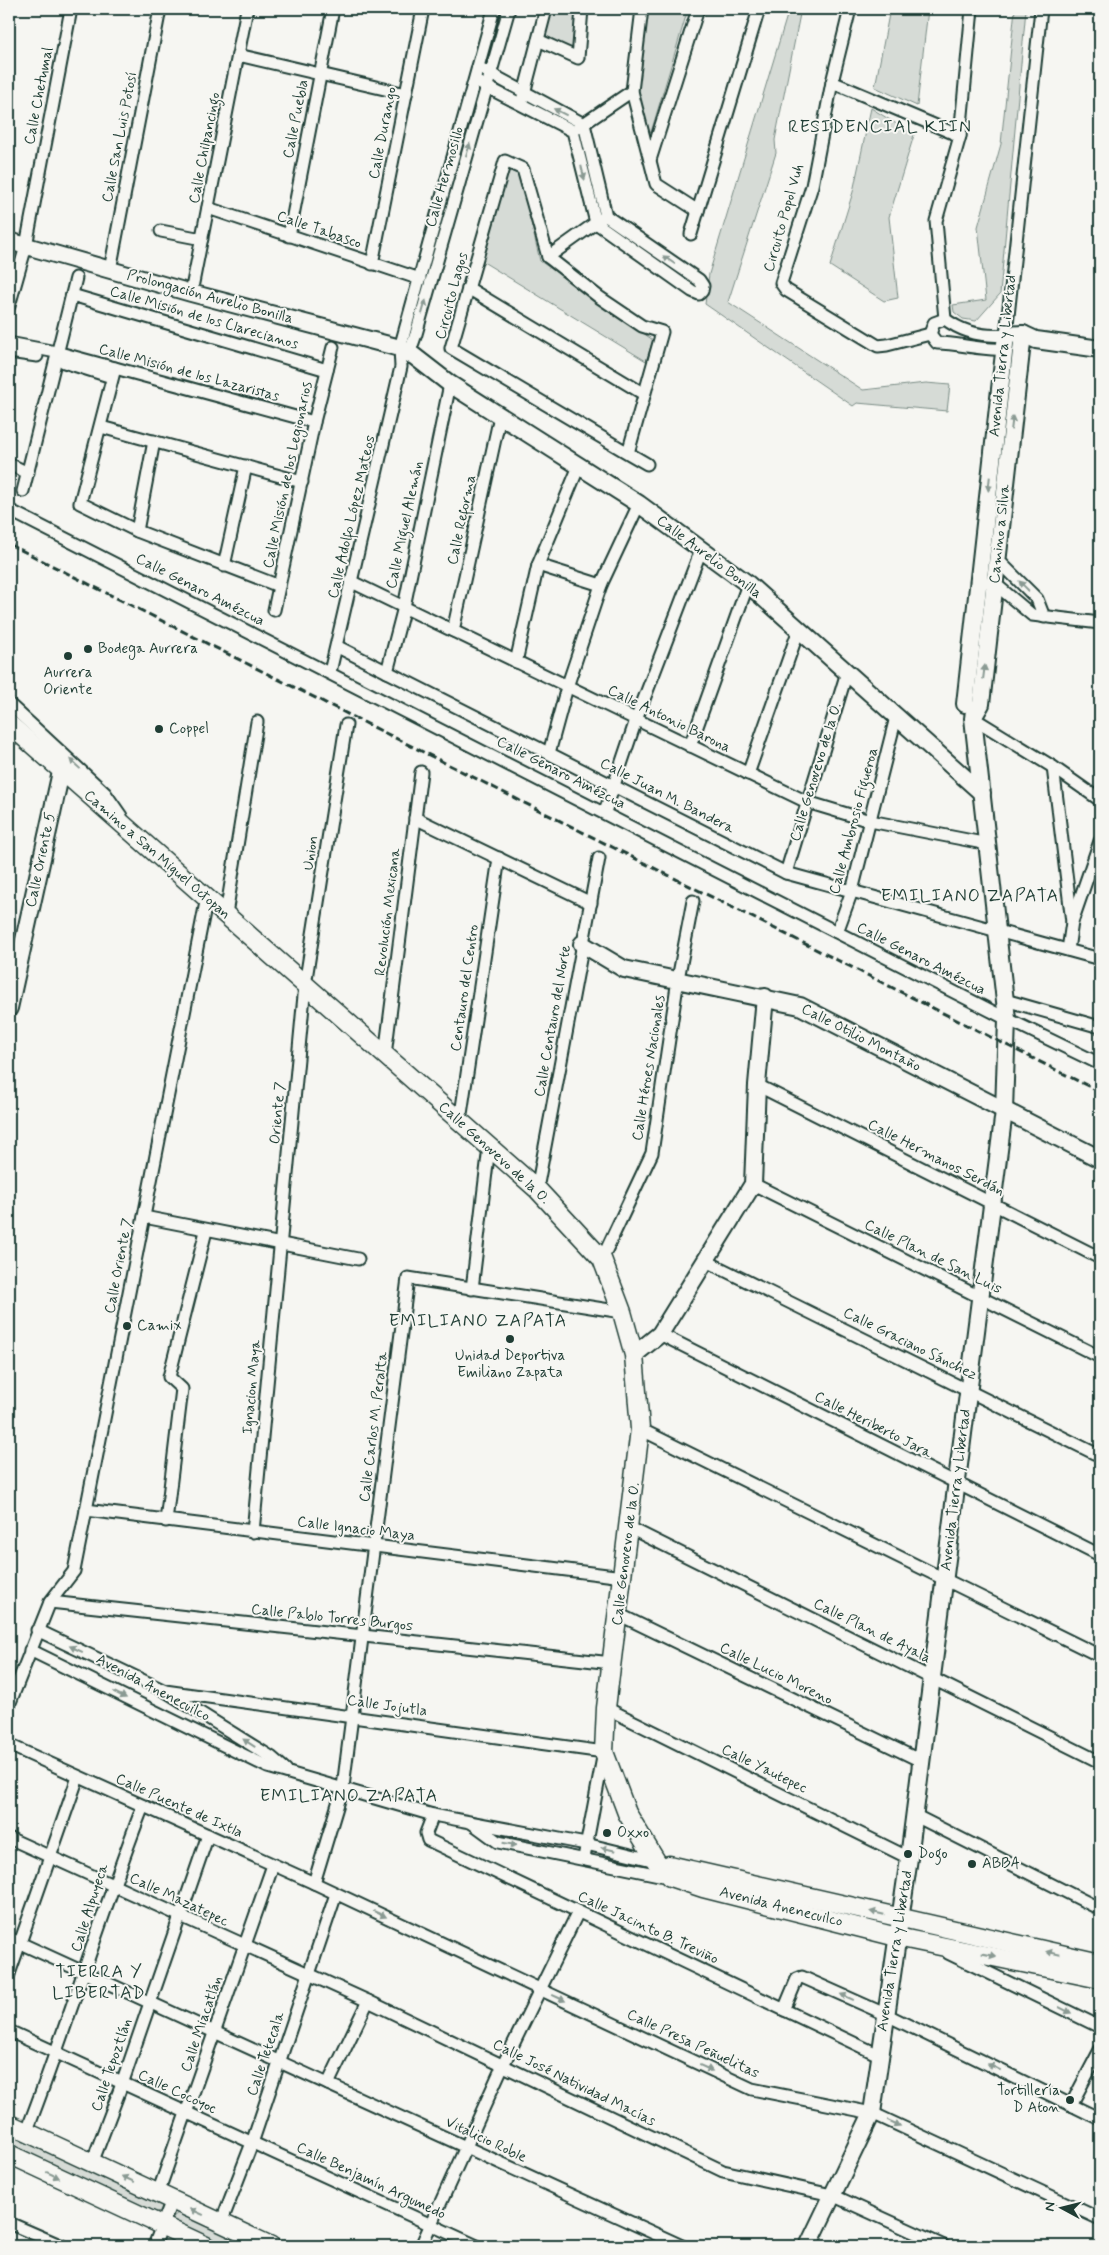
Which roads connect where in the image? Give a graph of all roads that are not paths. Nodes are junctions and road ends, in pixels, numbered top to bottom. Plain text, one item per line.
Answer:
1 (71, 9) edge
2 (160, 9) edge
3 (247, 9) edge
4 (333, 9) edge
5 (423, 9) edge
6 (494, 9) edge
7 (509, 9) edge
8 (546, 9) edge
9 (582, 9) edge
10 (642, 9) edge
11 (698, 9) edge
12 (758, 9) edge
13 (850, 9) edge
14 (972, 9) edge
15 (1041, 9) edge
16 (538, 40) junction
17 (238, 55) junction
18 (478, 67) junction
19 (490, 74) junction
20 (320, 75) junction
21 (475, 81) junction
22 (832, 82) junction
23 (486, 88) junction
24 (632, 91) junction
25 (406, 94) junction
26 (523, 99) junction
27 (584, 124) junction
28 (573, 131) junction
29 (960, 136) junction
30 (650, 160) junction
31 (208, 208) junction
32 (698, 212) junction
33 (606, 216) junction
34 (596, 223) junction
35 (161, 231) dead end
36 (691, 234) dead end
37 (288, 236) junction
38 (202, 239) junction
39 (9, 241) edge
40 (26, 246) junction
41 (548, 257) junction
42 (372, 264) junction
43 (110, 270) junction
44 (76, 278) dead end
45 (420, 278) junction
46 (12, 280) edge
47 (468, 288) junction
48 (191, 294) junction
49 (72, 295) junction
50 (9, 306) edge
51 (945, 319) junction
52 (955, 327) junction
53 (930, 334) junction
54 (1027, 341) junction
55 (1005, 342) junction
56 (9, 343) edge
57 (949, 343) junction
58 (333, 347) dead end
59 (1100, 349) edge
60 (405, 351) junction
61 (9, 352) edge
62 (56, 356) junction
63 (327, 370) junction
64 (114, 372) junction
65 (450, 384) junction
66 (644, 394) junction
67 (500, 416) junction
68 (314, 422) junction
69 (101, 427) junction
70 (154, 441) junction
71 (1001, 451) junction
72 (628, 452) junction
73 (9, 464) edge
74 (647, 464) dead end
75 (246, 466) junction
76 (579, 466) junction
77 (28, 473) junction
78 (302, 482) junction
79 (23, 492) dead end
80 (639, 504) junction
81 (9, 510) edge
82 (137, 530) junction
83 (991, 532) junction
84 (701, 550) junction
85 (997, 559) junction
86 (538, 565) junction
87 (224, 566) junction
88 (352, 582) junction
89 (986, 583) junction
90 (748, 584) junction
91 (279, 586) junction
92 (601, 586) junction
93 (404, 607) junction
94 (274, 610) dead end
95 (1044, 617) junction
96 (1100, 622) edge
97 (799, 630) junction
98 (454, 631) junction
99 (338, 647) junction
100 (516, 662) junction
101 (330, 672) junction
102 (387, 672) junction
103 (847, 672) junction
104 (567, 687) junction
105 (9, 704) edge
106 (969, 711) junction
107 (896, 717) junction
108 (636, 720) junction
109 (257, 722) dead end
110 (9, 724) edge
111 (346, 725) dead end
112 (690, 746) junction
113 (549, 753) junction
114 (1053, 767) junction
115 (61, 772) junction
116 (421, 772) dead end
117 (748, 774) junction
118 (614, 786) junction
119 (982, 794) junction
120 (1100, 800) edge
121 (807, 802) junction
122 (605, 812) junction
123 (415, 818) junction
124 (870, 821) junction
125 (129, 828) junction
126 (1100, 841) edge
127 (988, 844) junction
128 (499, 858) junction
129 (599, 858) dead end
130 (786, 872) junction
131 (852, 891) junction
132 (207, 897) junction
133 (693, 901) dead end
134 (591, 903) junction
135 (226, 914) junction
136 (1072, 922) junction
137 (997, 930) junction
138 (837, 932) junction
139 (582, 944) junction
140 (1068, 950) junction
141 (1100, 959) edge
142 (678, 979) junction
143 (305, 985) junction
144 (765, 997) junction
145 (1005, 1000) junction
146 (9, 1008) edge
147 (1007, 1019) junction
148 (1100, 1027) edge
149 (385, 1055) junction
150 (1100, 1064) edge
151 (757, 1086) junction
152 (1004, 1111) junction
153 (460, 1121) junction
154 (490, 1147) junction
155 (1100, 1160) edge
156 (753, 1184) junction
157 (537, 1189) junction
158 (992, 1203) junction
159 (144, 1218) junction
160 (206, 1230) junction
161 (281, 1244) junction
162 (1100, 1258) edge
163 (358, 1259) dead end
164 (602, 1259) junction
165 (706, 1261) junction
166 (472, 1289) junction
167 (980, 1296) junction
168 (622, 1312) junction
169 (660, 1334) junction
170 (634, 1355) junction
171 (1100, 1357) edge
172 (969, 1390) junction
173 (640, 1428) junction
174 (1100, 1456) edge
175 (957, 1484) junction
176 (86, 1510) junction
177 (166, 1521) junction
178 (630, 1528) junction
179 (253, 1532) junction
180 (374, 1547) junction
181 (1100, 1555) edge
182 (623, 1577) junction
183 (945, 1577) junction
184 (50, 1602) junction
185 (618, 1614) junction
186 (37, 1630) junction
187 (363, 1636) junction
188 (30, 1650) junction
189 (1100, 1656) edge
190 (612, 1663) junction
191 (932, 1677) junction
192 (165, 1691) junction
193 (215, 1697) junction
194 (9, 1705) edge
195 (606, 1708) junction
196 (353, 1716) junction
197 (210, 1718) junction
198 (9, 1745) edge
199 (604, 1752) junction
200 (921, 1761) junction
201 (1100, 1762) edge
202 (288, 1772) junction
203 (78, 1777) junction
204 (343, 1787) junction
205 (143, 1806) junction
206 (433, 1815) junction
207 (914, 1815) junction
208 (469, 1820) junction
209 (208, 1835) junction
210 (9, 1838) edge
211 (586, 1844) junction
212 (50, 1857) junction
213 (584, 1858) junction
214 (909, 1858) junction
215 (656, 1861) junction
216 (273, 1865) junction
217 (670, 1877) junction
218 (314, 1883) junction
219 (112, 1885) junction
220 (336, 1894) junction
221 (1100, 1909) edge
222 (578, 1912) junction
223 (178, 1916) junction
224 (900, 1919) junction
225 (897, 1937) junction
226 (14, 1941) edge
227 (926, 1942) junction
228 (244, 1946) junction
229 (1100, 1963) edge
230 (84, 1973) junction
231 (9, 1974) edge
232 (309, 1976) junction
233 (1100, 1979) edge
234 (541, 1990) junction
235 (368, 2001) junction
236 (149, 2003) junction
237 (784, 2010) junction
238 (885, 2014) junction
239 (1100, 2027) edge
240 (9, 2031) edge
241 (214, 2032) junction
242 (1100, 2050) edge
243 (57, 2053) junction
244 (879, 2055) junction
245 (278, 2062) junction
246 (503, 2065) junction
247 (122, 2084) junction
248 (328, 2084) junction
249 (1071, 2105) junction
250 (872, 2112) junction
251 (187, 2113) junction
252 (1100, 2119) edge
253 (9, 2124) edge
254 (26, 2133) junction
255 (252, 2143) junction
256 (466, 2147) junction
257 (9, 2154) edge
258 (92, 2163) junction
259 (832, 2195) junction
260 (165, 2196) junction
261 (1100, 2219) edge
262 (9, 2223) edge
263 (222, 2223) junction
264 (431, 2225) junction
265 (163, 2226) junction
266 (62, 2246) edge
267 (154, 2246) edge
268 (206, 2246) edge
269 (271, 2246) edge
270 (421, 2246) edge
271 (477, 2246) edge
272 (682, 2246) edge
273 (808, 2246) edge
274 (944, 2246) edge

1 - 40 street, Calle Chetumal
2 - 43 street, Calle San Luis Potosí
3 - 17 street, Calle Chilpancingo
4 - 20 street, Calle Puebla
5 - 25 street, Calle Durango
6 - 18 street, Calle Hermosillo
7 - 19 street, Calle Hermosillo
8 - 16 street
9 - 16 street
10 - 24 street
11 - 30 street
12 - 32 street
13 - 22 street, Circuito Popol Vuh
14 - 29 street
15 - 55 street, Avenida Tierra y Libertad
16 - 26 street
17 - 20 street
17 - 31 street, Calle Chilpancingo
18 - 19 street
18 - 21 street, Calle Hermosillo
19 - 23 street, Calle Hermosillo
19 - 26 street
20 - 25 street
20 - 37 street, Calle Puebla
21 - 23 street
21 - 45 street, Calle Hermosillo
22 - 29 street
22 - 53 street, Circuito Popol Vuh
23 - 26 street
60 -> 23 street, Calle Hermosillo
24 - 27 street
24 - 30 street
25 - 42 street, Calle Durango
27 -> 26 street
26 - 28 street
27 - 28 street
27 - 33 street
28 -> 34 street
29 - 51 street
30 - 32 street
31 - 37 street, Calle Tabasco
31 - 38 street, Calle Chilpancingo
32 - 36 street
33 - 34 street
34 -> 33 street
34 - 41 street
35 - 38 street
37 - 42 street, Calle Tabasco
38 - 48 street, Calle Chilpancingo
39 - 40 street, Prolongación Aurelio Bonilla
40 - 43 street, Prolongación Aurelio Bonilla
40 - 46 street, Calle Chetumal
41 - 47 street, Circuito Lagos
41 - 66 street
42 - 45 street, Calle Tabasco
43 - 48 street, Prolongación Aurelio Bonilla
44 - 49 street
45 - 60 street, Calle Hermosillo
46 - 50 street, Calle Chetumal
47 - 66 street
47 - 72 street, Circuito Lagos
48 - 60 street, Prolongación Aurelio Bonilla
49 - 62 street
49 - 63 street, Calle Misión de los Clarecianos
51 - 52 street
51 - 53 street
52 - 55 street
52 - 57 street
53 - 57 street
54 - 55 street
54 - 59 street
71 -> 54 street, Camino a Silva
55 - 57 street
55 - 71 street, Avenida Tierra y Libertad
56 - 62 street
58 - 63 street, Calle Misión de los Legionarios
60 - 65 street, Calle Aurelio Bonilla
60 - 88 street, Calle Adolfo López Mateos
61 - 62 street
62 - 64 street, Calle Misión de los Lazaristas
62 - 77 street
63 - 68 street, Calle Misión de los Legionarios
64 - 68 street, Calle Misión de los Lazaristas
64 - 69 street
65 - 67 street, Calle Aurelio Bonilla
65 - 93 street, Calle Miguel Alemán
66 - 72 street
67 - 76 street, Calle Aurelio Bonilla
67 - 98 street, Calle Reforma
68 - 78 street, Calle Misión de los Legionarios
69 - 70 street
69 - 82 street
70 - 75 street
70 - 82 street
71 - 83 street, Camino a Silva
72 - 74 street, Circuito Lagos
73 - 77 street
75 - 78 street
75 - 87 street
76 - 80 street, Calle Aurelio Bonilla
76 - 86 street
77 - 79 street
78 - 91 street, Calle Misión de los Legionarios
80 - 84 street, Calle Aurelio Bonilla
80 - 92 street
81 - 101 street, Calle Genaro Amézcua
82 - 87 street
83 - 85 street, Camino a Silva
83 - 89 street
84 - 90 street, Calle Aurelio Bonilla
84 - 108 street
85 - 89 street, Camino a Silva
95 -> 85 street
86 - 92 street
86 - 100 street
87 - 91 street
88 - 93 street, Calle Antonio Barona
88 - 99 street, Calle Adolfo López Mateos
89 - 95 street
89 - 106 street, Camino a Silva
90 - 97 street, Calle Aurelio Bonilla
90 - 112 street
91 - 94 street, Calle Misión de los Legionarios
92 - 104 street
93 - 98 street, Calle Antonio Barona
93 - 102 street, Calle Miguel Alemán
95 - 96 street
97 - 103 street, Calle Aurelio Bonilla
97 - 117 street
98 - 100 street, Calle Antonio Barona
99 - 101 street, Calle Adolfo López Mateos
99 - 102 street, Calle Juan M. Bandera
100 - 104 street, Calle Antonio Barona
101 - 122 street, Calle Genaro Amézcua
102 - 113 street, Calle Juan M. Bandera
103 - 107 street, Calle Aurelio Bonilla
103 - 121 street, Calle Genovevo de la O.
104 - 108 street, Calle Antonio Barona
104 - 113 street
125 -> 105 street
106 - 114 street
106 - 119 street, Avenida Tierra y Libertad
107 - 119 street, Calle Aurelio Bonilla
107 - 124 street, Calle Ambrosio Figueroa
108 - 112 street, Calle Antonio Barona
108 - 118 street
109 - 135 street
110 - 115 main road, Camino a San Miguel Octopan
111 - 143 street, Union
112 - 117 street, Calle Antonio Barona
113 - 118 street, Calle Juan M. Bandera
114 - 120 street
114 - 136 street
115 - 125 main road, Camino a San Miguel Octopan
115 - 146 street, Calle Oriente 5
116 - 123 street, Revolución Mexicana
117 - 121 street, Calle Antonio Barona
118 - 122 street
118 - 130 street, Calle Juan M. Bandera
119 - 127 street, Avenida Tierra y Libertad
121 - 124 street, Calle Antonio Barona
121 - 130 street, Calle Genovevo de la O.
122 - 138 street, Calle Genaro Amézcua
123 - 128 street
123 - 149 street, Revolución Mexicana
124 - 127 street, Calle Antonio Barona
124 - 131 street, Calle Ambrosio Figueroa
125 - 132 main road, Camino a San Miguel Octopan
126 - 136 street
127 - 137 street, Avenida Tierra y Libertad
128 - 134 street
128 - 153 street, Centauro del Centro
129 - 134 street, Calle Centauro del Norte
130 - 131 street, Calle Juan M. Bandera
131 - 137 street, Calle Juan M. Bandera
131 - 138 street, Calle Ambrosio Figueroa
132 - 135 main road, Camino a San Miguel Octopan
132 - 159 street, Calle Oriente 7
133 - 142 street, Calle Héroes Nacionales
134 - 139 street, Calle Centauro del Norte
135 - 143 main road, Camino a San Miguel Octopan
136 - 140 street
137 - 140 street, Calle Juan M. Bandera
137 - 145 street, Avenida Tierra y Libertad
138 - 147 street, Calle Genaro Amézcua
139 - 142 street, Calle Otilio Montaño
139 - 157 street, Calle Centauro del Norte
140 - 141 street, Calle Juan M. Bandera
142 - 144 street, Calle Otilio Montaño
142 - 164 street, Calle Héroes Nacionales
143 - 149 main road, Calle Genovevo de la O.
143 - 161 street, Oriente 7
144 - 151 street
144 - 152 street, Calle Otilio Montaño
145 - 147 street, Avenida Tierra y Libertad
145 - 148 street
147 - 150 street, Calle Genaro Amézcua
147 - 152 street, Avenida Tierra y Libertad
149 - 153 main road, Calle Genovevo de la O.
151 - 156 street
151 - 158 street, Calle Hermanos Serdán
152 - 155 street, Calle Otilio Montaño
152 - 158 street, Avenida Tierra y Libertad
153 - 154 main road, Calle Genovevo de la O.
154 - 157 main road, Calle Genovevo de la O.
154 - 166 street
156 - 165 street
156 - 167 street, Calle Plan de San Luis
157 - 164 main road, Calle Genovevo de la O.
158 - 162 street, Calle Hermanos Serdán
158 - 167 street, Avenida Tierra y Libertad
159 - 160 street
159 - 176 street, Calle Oriente 7
160 - 161 street
160 - 177 street
161 - 163 street
161 - 179 street, Ignacion Maya
164 - 168 main road, Calle Genovevo de la O.
165 - 169 street
165 - 172 street, Calle Graciano Sánchez
166 - 168 street
166 - 180 street, Calle Carlos M. Peralta
167 - 171 street, Calle Plan de San Luis
167 - 172 street, Avenida Tierra y Libertad
168 - 170 main road, Calle Genovevo de la O.
169 - 170 street
169 - 175 street, Calle Heriberto Jara
170 - 173 main road, Calle Genovevo de la O.
172 - 174 street, Calle Graciano Sánchez
172 - 175 street, Avenida Tierra y Libertad
173 - 178 main road, Calle Genovevo de la O.
173 - 183 street
175 - 181 street, Calle Heriberto Jara
175 - 183 street, Avenida Tierra y Libertad
176 - 177 street, Calle Ignacio Maya
176 - 184 street, Calle Oriente 7
177 - 179 street, Calle Ignacio Maya
178 - 182 main road, Calle Genovevo de la O.
178 - 191 street, Calle Plan de Ayala
179 - 180 street, Calle Ignacio Maya
180 - 182 street, Calle Ignacio Maya
180 - 187 street, Calle Carlos M. Peralta
182 - 185 main road, Calle Genovevo de la O.
183 - 189 street
183 - 191 street, Avenida Tierra y Libertad
184 - 186 street, Calle Oriente 7
184 - 187 street, Calle Pablo Torres Burgos
185 - 190 main road, Calle Genovevo de la O.
185 - 200 street, Calle Lucio Moreno
186 - 188 street, Calle Oriente 7
192 -> 186 street, Avenida Anenecuilco
187 - 190 street, Calle Pablo Torres Burgos
187 - 196 street, Calle Carlos M. Peralta
188 - 194 street, Calle Oriente 7
188 -> 202 street, Avenida Anenecuilco
190 - 195 main road, Calle Genovevo de la O.
191 - 200 street, Avenida Tierra y Libertad
191 - 201 street, Calle Plan de Ayala
192 - 193 street, Calle Jojutla
192 - 197 street, Avenida Anenecuilco
193 - 196 street, Calle Jojutla
193 - 197 street
195 - 199 main road, Calle Genovevo de la O.
195 - 214 street, Calle Yautepec
196 - 199 street, Calle Jojutla
196 - 204 street, Calle Carlos M. Peralta
202 -> 197 street, Avenida Anenecuilco
198 - 203 street, Calle Puente de Ixtla
199 - 211 street, Calle Genovevo de la O.
199 - 215 main road, Calle Genovevo de la O.
200 - 207 street, Avenida Tierra y Libertad
202 - 204 street, Avenida Anenecuilco
203 - 205 street, Calle Puente de Ixtla
203 - 212 street
204 - 206 street, Avenida Anenecuilco
204 - 218 street, Calle Carlos M. Peralta
205 - 209 street, Calle Puente de Ixtla
205 - 219 street, Calle Alpuyeca
206 - 208 street, Avenida Anenecuilco
206 - 222 street, Calle Jacinto B. Treviño
207 - 214 street, Avenida Tierra y Libertad
207 - 221 street
208 - 211 street, Avenida Anenecuilco
208 -> 213 street, Avenida Anenecuilco
209 - 216 street, Calle Puente de Ixtla
209 - 223 street, Calle Tepoztlán
210 - 212 street, Calle Mazatepec
211 - 213 street, Calle Genovevo de la O.
215 -> 211 street, Avenida Anenecuilco
212 - 219 street, Calle Mazatepec
212 - 226 street
213 - 217 street, Avenida Anenecuilco
214 - 224 street, Avenida Tierra y Libertad
215 - 217 main road, Calle Genovevo de la O.
224 -> 215 main road, Avenida Anenecuilco
216 - 218 street, Calle Puente de Ixtla
216 - 228 street, Calle Miacatlán
217 - 225 main road, Avenida Anenecuilco
218 - 220 street, Calle Puente de Ixtla
219 - 223 street, Calle Mazatepec
219 - 230 street, Calle Alpuyeca
220 - 232 street, Calle Tetecala
220 -> 234 street, Calle Presa Peñuelitas
222 - 234 street
222 - 237 street, Calle Jacinto B. Treviño
223 - 228 street, Calle Mazatepec
223 - 236 street, Calle Tepoztlán
224 - 225 street, Avenida Tierra y Libertad
229 -> 224 main road, Avenida Anenecuilco
225 - 227 main road, Avenida Anenecuilco
225 - 238 street, Avenida Tierra y Libertad
226 - 230 street, Vitalicio Roble
226 - 231 street
227 -> 233 main road, Avenida Anenecuilco
227 -> 239 street
228 - 232 street, Calle Mazatepec
228 - 241 street, Calle Miacatlán
230 - 236 street, Vitalicio Roble
230 - 243 street, Calle Alpuyeca
232 - 235 street, Calle José Natividad Macías
232 - 245 street, Calle Tetecala
234 - 246 street
234 -> 250 street, Calle Presa Peñuelitas
235 - 246 street, Calle José Natividad Macías
235 - 248 street
236 - 241 street, Vitalicio Roble
236 - 247 street, Calle Tepoztlán
238 -> 237 street
237 - 244 street, Calle Jacinto B. Treviño
238 - 244 street, Avenida Tierra y Libertad
249 -> 238 street
240 - 243 street, Calle Cocoyoc
241 - 245 street, Vitalicio Roble
241 - 251 street, Calle Miacatlán
242 - 249 street
243 - 247 street, Calle Cocoyoc
243 - 254 street, Calle Alpuyeca
244 - 250 street, Avenida Tierra y Libertad
245 - 248 street, Vitalicio Roble
245 - 255 street, Calle Tetecala
246 - 256 street
246 - 259 street, Calle José Natividad Macías
247 - 251 street, Calle Cocoyoc
247 - 258 street, Calle Tepoztlán
248 - 256 street, Vitalicio Roble
249 - 252 street
250 - 259 street, Avenida Tierra y Libertad
250 -> 261 street, Calle Presa Peñuelitas
251 - 255 street, Calle Cocoyoc
251 - 260 street, Calle Miacatlán
253 - 254 main road
254 - 258 main road
255 - 263 street, Calle Tetecala
255 - 264 street, Calle Benjamín Argumedo
256 - 264 street
256 - 272 street, Vitalicio Roble
257 -> 265 main road
260 -> 258 main road
259 - 273 street, Avenida Tierra y Libertad
259 - 274 street, Calle José Natividad Macías
263 -> 260 main road
260 - 265 street, Calle Miacatlán
262 - 266 street
263 - 269 main road
264 - 270 street
264 - 271 street, Calle Benjamín Argumedo
265 - 267 street, Calle Miacatlán
265 - 268 main road

